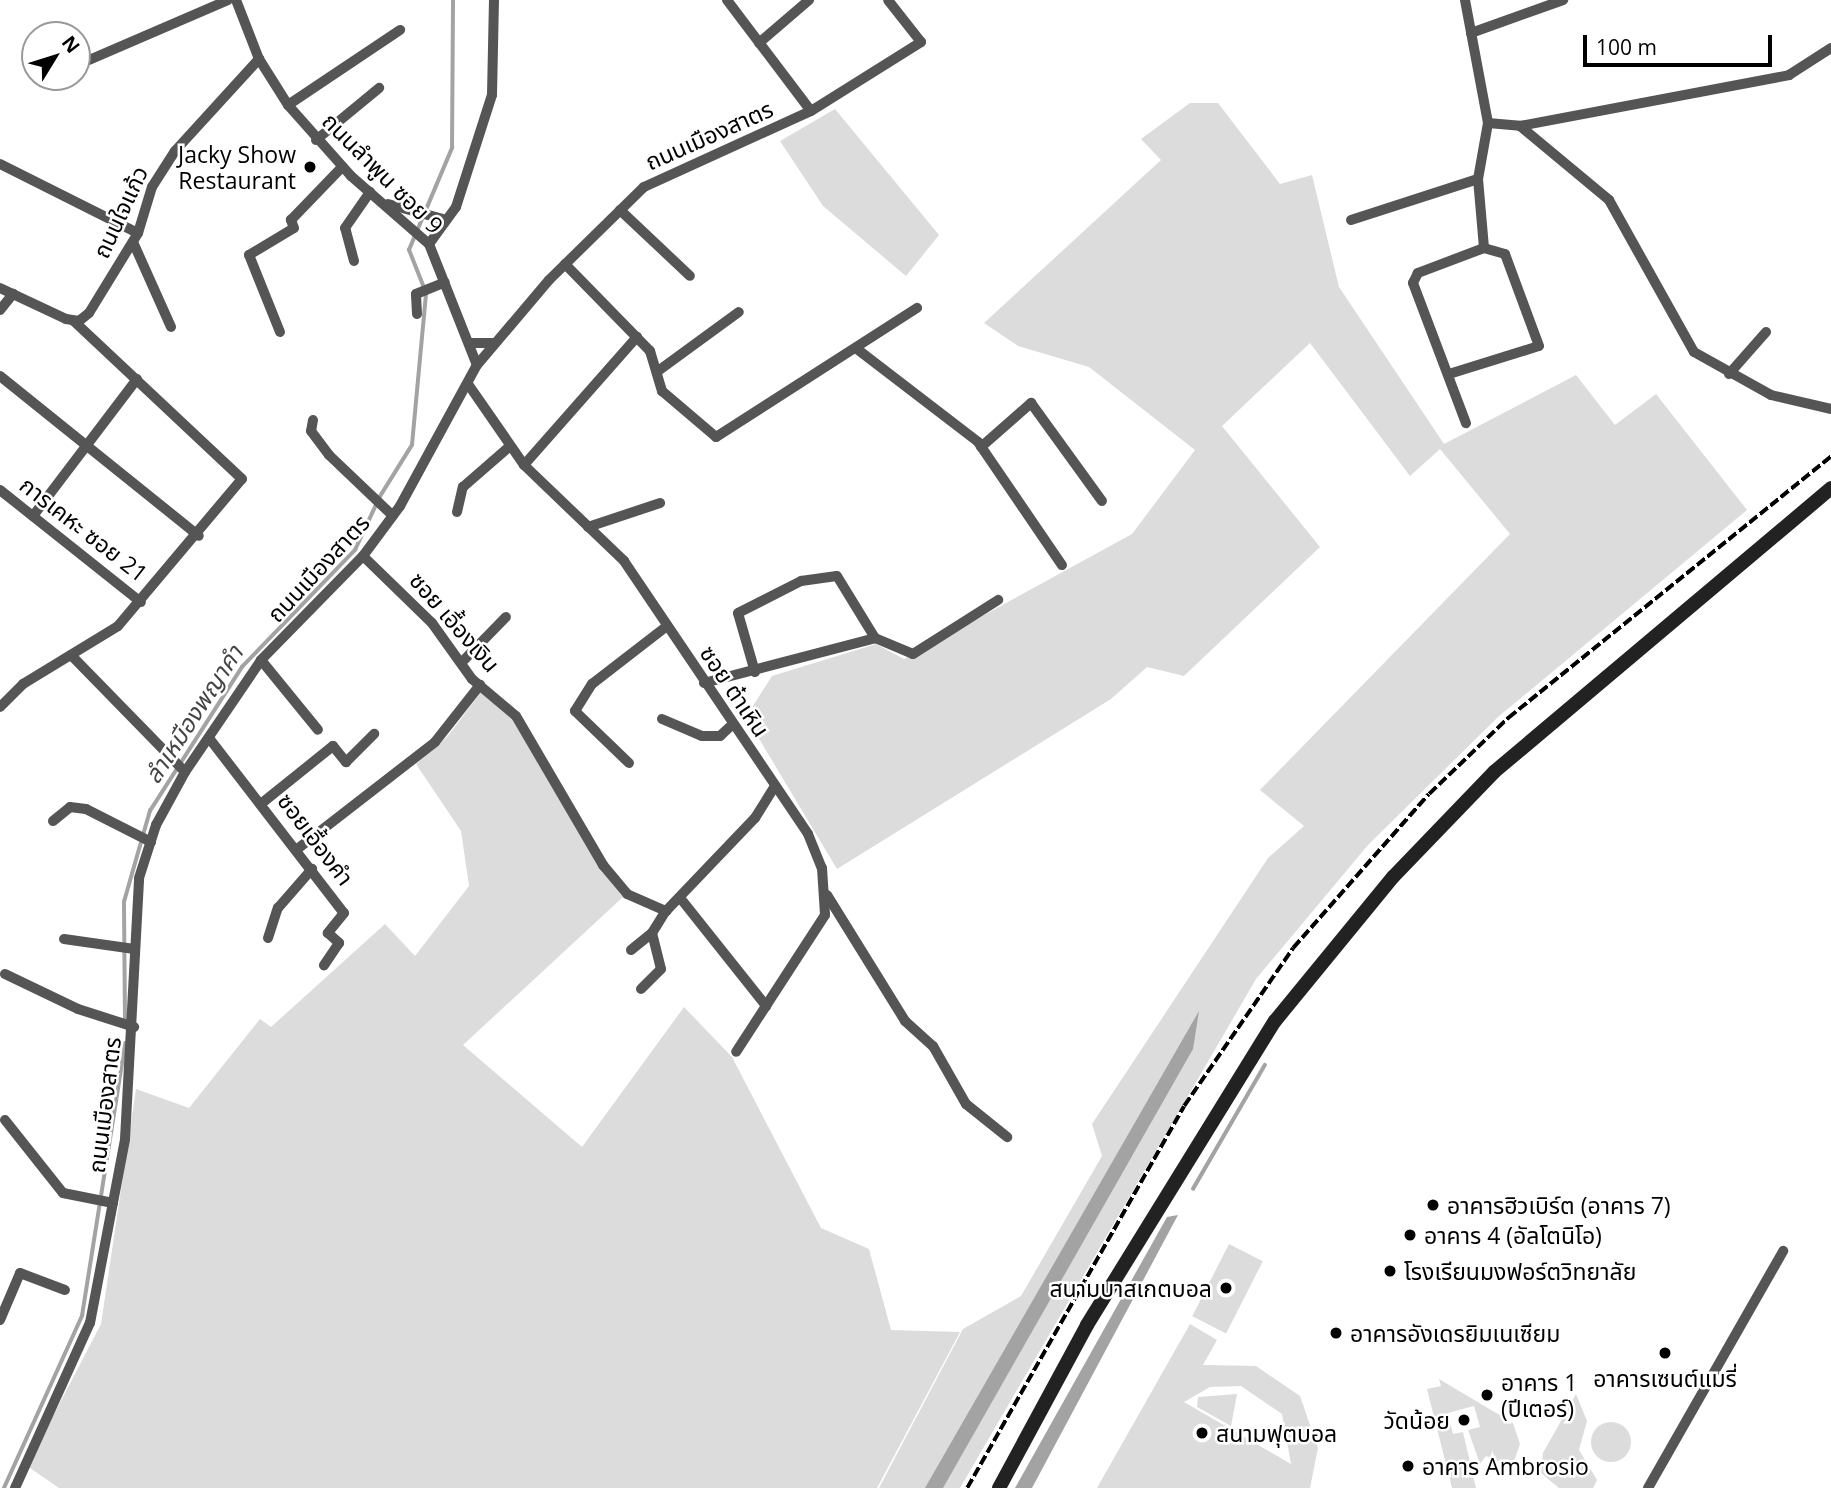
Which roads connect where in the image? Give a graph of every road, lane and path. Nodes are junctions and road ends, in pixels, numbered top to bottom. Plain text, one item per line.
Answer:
1 (228, 0) edge
2 (236, 0) edge
3 (494, 0) edge
4 (727, 0) edge
5 (809, 0) edge
6 (888, 0) edge
7 (1465, 0) edge
8 (1563, 0) edge
9 (400, 30) dead end
10 (1471, 33) junction
11 (759, 43) junction
12 (1831, 48) edge
13 (91, 59) edge
14 (259, 59) junction
15 (379, 88) dead end
16 (288, 105) junction
17 (811, 111) junction
18 (1488, 123) junction
19 (1520, 126) junction
20 (316, 140) junction
21 (0, 164) edge
22 (342, 167) junction
23 (1478, 180) junction
24 (370, 192) junction
25 (385, 204) junction
26 (620, 210) junction
27 (446, 220) junction
28 (1351, 220) dead end
29 (136, 237) junction
30 (429, 244) junction
31 (1483, 248) junction
32 (354, 261) dead end
33 (565, 264) junction
34 (690, 276) dead end
35 (445, 282) junction
36 (0, 288) edge
37 (13, 295) junction
38 (917, 308) dead end
39 (0, 310) edge
40 (739, 312) dead end
41 (417, 314) dead end
42 (74, 321) junction
43 (171, 327) dead end
44 (280, 332) dead end
45 (1766, 332) dead end
46 (637, 337) junction
47 (469, 343) junction
48 (495, 343) junction
49 (857, 349) junction
50 (477, 365) junction
51 (658, 371) junction
52 (1449, 374) junction
53 (1729, 374) junction
54 (0, 376) edge
55 (137, 379) junction
56 (468, 384) junction
57 (1831, 410) edge
58 (313, 420) dead end
59 (1466, 423) dead end
60 (85, 444) junction
61 (510, 446) junction
62 (981, 447) junction
63 (524, 465) junction
64 (1831, 488) edge
65 (2, 495) edge
66 (1102, 501) dead end
67 (660, 503) dead end
68 (457, 512) dead end
69 (389, 514) junction
70 (33, 516) junction
71 (588, 527) junction
72 (199, 536) junction
73 (363, 556) junction
74 (1062, 565) dead end
75 (998, 600) dead end
76 (141, 602) junction
77 (506, 617) dead end
78 (667, 626) junction
79 (875, 638) junction
80 (71, 656) junction
81 (261, 660) junction
82 (464, 660) junction
83 (755, 672) junction
84 (704, 683) junction
85 (480, 685) junction
86 (2, 701) edge
87 (662, 719) dead end
88 (732, 725) junction
89 (318, 730) dead end
90 (374, 734) dead end
91 (209, 738) junction
92 (629, 763) dead end
93 (179, 768) junction
94 (774, 787) junction
95 (262, 803) junction
96 (53, 821) dead end
97 (147, 841) junction
98 (296, 850) junction
99 (312, 869) junction
100 (826, 892) junction
101 (681, 899) junction
102 (666, 911) junction
103 (652, 933) junction
104 (268, 938) dead end
105 (64, 939) dead end
106 (131, 949) junction
107 (631, 950) dead end
108 (324, 965) dead end
109 (5, 974) dead end
110 (641, 989) dead end
111 (766, 1006) junction
112 (131, 1026) junction
113 (736, 1052) dead end
114 (5, 1120) dead end
115 (1007, 1137) dead end
116 (108, 1202) junction
117 (1783, 1251) dead end
118 (65, 1290) dead end
119 (0, 1320) edge
120 (15, 1488) edge
121 (999, 1488) edge
122 (1648, 1488) edge

1 - 13 street
2 - 14 street, ถนนลำพูน ซอย 9
3 - 27 street
4 - 11 street
5 - 11 street
6 - 17 street, ถนนเมืองสาตร
7 - 10 street
8 - 10 street
9 - 16 street
10 - 18 street
11 - 17 street
12 - 19 street
14 - 16 street, ถนนลำพูน ซอย 9
14 - 29 street, ถนนใจแก้ว
15 - 20 street
16 - 20 street, ถนนลำพูน ซอย 9
17 - 26 street, ถนนเมืองสาตร
18 - 19 street
18 - 23 street
19 - 53 street
20 - 22 street, ถนนลำพูน ซอย 9
21 - 29 street
22 - 24 street, ถนนลำพูน ซอย 9
22 - 44 street
23 - 28 street
23 - 31 street
24 - 25 street, ถนนลำพูน ซอย 9
24 - 32 street
25 - 27 street
25 - 30 street, ถนนลำพูน ซอย 9
26 - 33 street, ถนนเมืองสาตร
26 - 34 street
27 - 30 street
29 - 42 street, ถนนใจแก้ว
29 - 43 street
30 - 35 street, ถนนลำพูน ซอย 9
31 - 52 street
31 - 52 street
33 - 46 street
33 - 48 street, ถนนเมืองสาตร
35 - 41 street
35 - 47 street, ถนนลำพูน ซอย 9
36 - 37 street
37 - 39 street
37 - 42 street
38 - 49 street
40 - 51 street
42 - 55 street
45 - 53 street
46 - 51 street
46 - 63 street
47 - 48 street
47 - 50 street, ถนนลำพูน ซอย 9
48 - 50 street, ถนนเมืองสาตร
49 - 51 street
49 - 62 street
50 - 56 street, ถนนเมืองสาตร
52 - 59 street
53 - 57 street
54 - 60 street
55 - 60 street
55 - 72 street
56 - 61 street, ซอย ต๋าเหิน
56 - 69 street, ถนนเมืองสาตร
58 - 69 street
60 - 70 street
60 - 72 street
61 - 63 street, ซอย ต๋าเหิน
61 - 68 street
62 - 66 street
62 - 74 street
63 - 71 street, ซอย ต๋าเหิน
64 - 121 main road
65 - 70 street, การเคหะ ซอย 21
67 - 71 street
69 - 73 street, ถนนเมืองสาตร
70 - 76 street, การเคหะ ซอย 21
71 - 78 street, ซอย ต๋าเหิน
72 - 76 street
73 - 81 street, ถนนเมืองสาตร
73 - 82 street, ซอย เอื้องเงิน
75 - 79 street
76 - 80 street
77 - 82 street
78 - 84 street, ซอย ต๋าเหิน
78 - 92 street
79 - 83 street
79 - 83 street
80 - 86 street
80 - 93 street
81 - 89 street
81 - 91 street, ถนนเมืองสาตร
82 - 85 street, ซอย เอื้องเงิน
83 - 84 street
84 - 88 street, ซอย ต๋าเหิน
85 - 98 street
85 - 102 street, ซอย เอื้องเงิน
87 - 88 street
88 - 94 street, ซอย ต๋าเหิน
90 - 95 street
91 - 93 street, ถนนเมืองสาตร
91 - 95 street, ซอยเอื้องคำ
93 - 97 street, ถนนเมืองสาตร
94 - 100 street, ซอย ต๋าเหิน
94 - 101 street
95 - 98 street, ซอยเอื้องคำ
96 - 97 street
97 - 106 street, ถนนเมืองสาตร
98 - 99 street, ซอยเอื้องคำ
99 - 104 street
99 - 108 street, ซอยเอื้องคำ
100 - 111 street
100 - 115 street, ซอย ต๋าเหิน
101 - 102 street
101 - 111 street
102 - 103 street
103 - 107 street
103 - 110 street
105 - 106 street
106 - 112 street, ถนนเมืองสาตร
109 - 112 street
111 - 113 street
112 - 116 street, ถนนเมืองสาตร
114 - 116 street
116 - 120 street, ถนนเมืองสาตร
117 - 122 street
118 - 119 street

